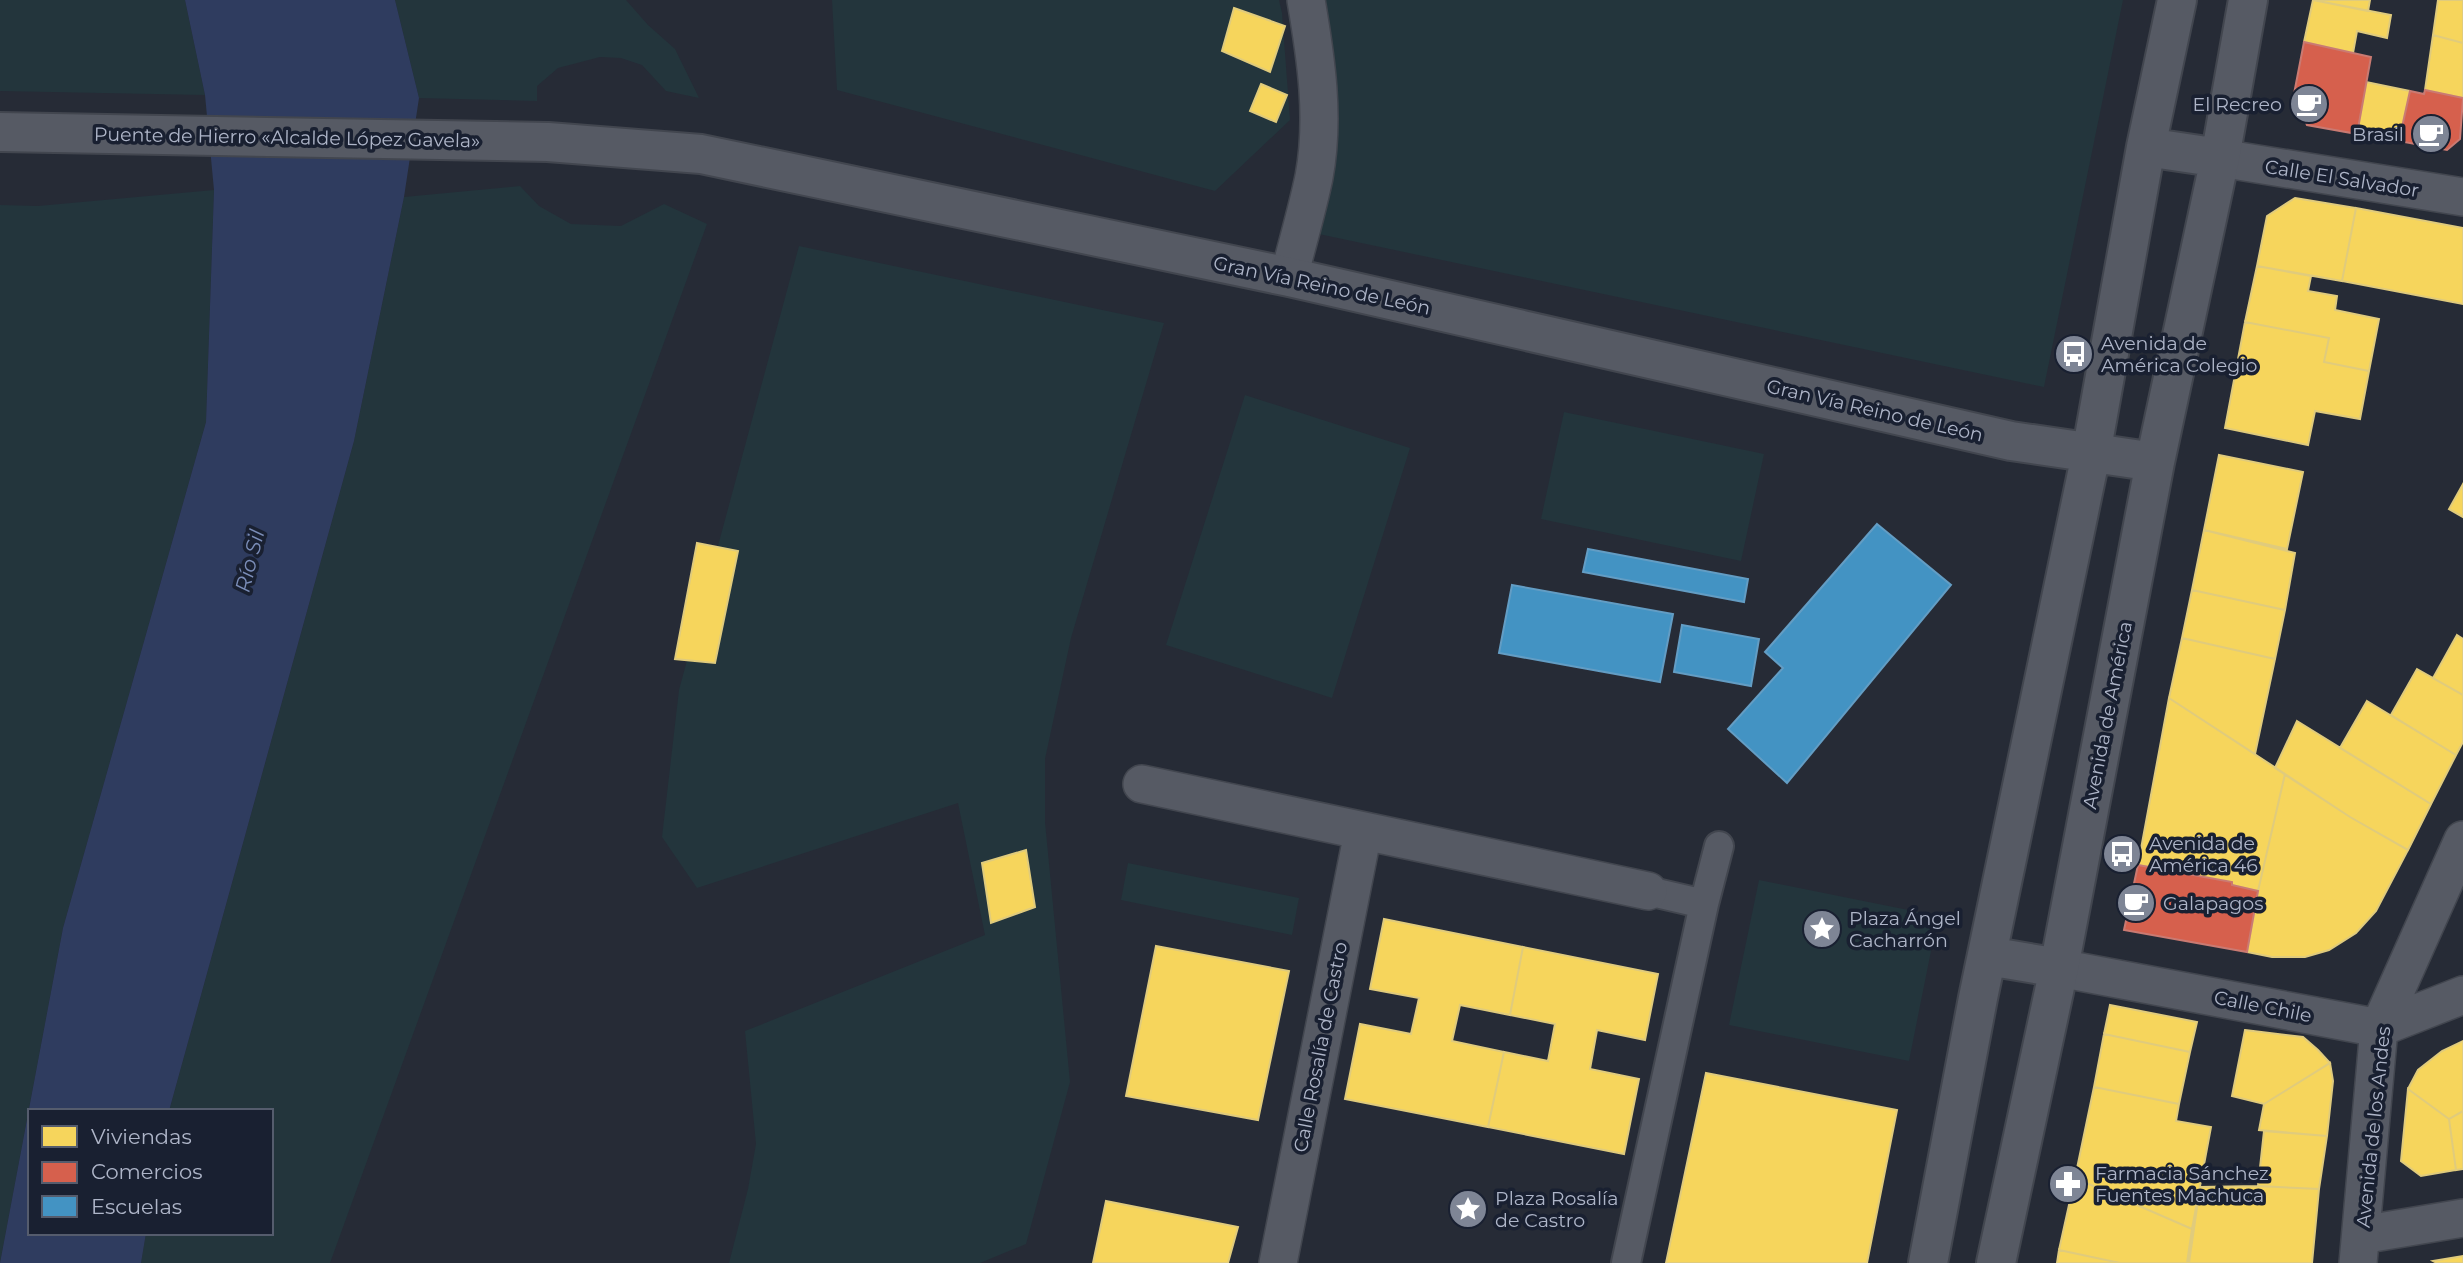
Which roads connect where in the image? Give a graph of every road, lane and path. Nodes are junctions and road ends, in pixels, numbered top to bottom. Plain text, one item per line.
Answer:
1 (1306, 0) edge
2 (2177, 0) edge
3 (2248, 0) edge
4 (13, 132) edge
5 (548, 142) joint
6 (2146, 147) junction
7 (2220, 158) junction
8 (2463, 197) edge
9 (1289, 277) junction
10 (2091, 454) junction
11 (2154, 462) junction
12 (1142, 784) dead end
13 (1363, 832) junction
14 (2463, 840) edge
15 (1720, 846) dead end
16 (1648, 891) joint
17 (1704, 904) junction
18 (1988, 956) junction
19 (2059, 968) junction
20 (2463, 995) edge
21 (2379, 1028) junction
22 (2463, 1218) edge
23 (2360, 1249) edge
24 (1278, 1263) edge
25 (1626, 1263) edge
26 (1928, 1263) edge
27 (1996, 1263) edge

1 - 9 street
2 - 6 street
3 - 7 street, Avenida de América
4 - 5 street, Puente de Hierro «Alcalde López Gavela»
5 - 9 street, Gran Vía Reino de León
6 - 7 street
6 - 10 street
7 - 8 street, Calle El Salvador
7 - 11 street, Avenida de América
9 - 10 street, Gran Vía Reino de León
10 - 11 street
10 - 18 street
11 - 19 street, Avenida de América
12 - 13 street
13 - 16 street
13 - 24 street, Calle Rosalía de Castro
14 - 21 street, Avenida de los Andes
15 - 17 street
16 - 17 street
17 - 25 street
18 - 19 street
18 - 26 street
19 - 21 street, Calle Chile
19 - 27 street, Avenida de América
20 - 21 street
21 - 23 street, Avenida de los Andes
22 - 23 street

